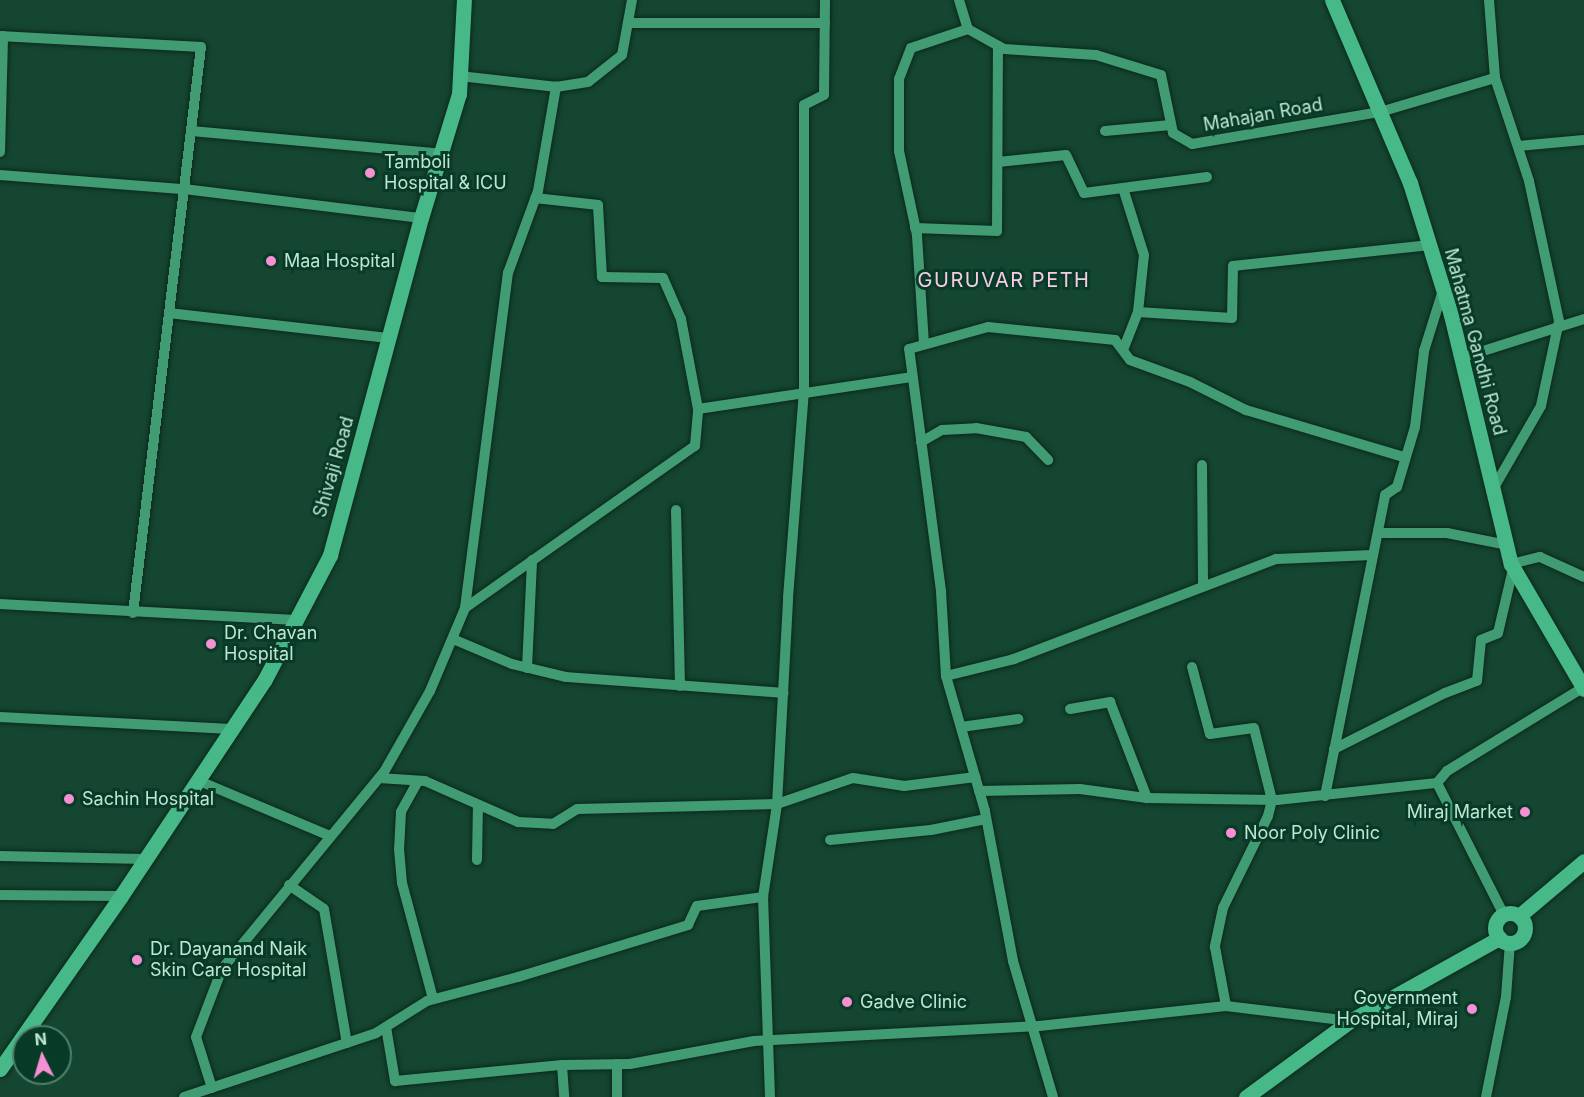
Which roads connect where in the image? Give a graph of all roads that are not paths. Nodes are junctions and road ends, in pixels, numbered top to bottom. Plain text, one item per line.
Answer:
1 (464, 0) edge
2 (632, 0) edge
3 (825, 0) edge
4 (959, 0) edge
5 (1332, 0) edge
6 (1490, 0) edge
7 (631, 23) junction
8 (825, 23) junction
9 (968, 28) junction
10 (2, 36) edge
11 (998, 46) junction
12 (460, 76) junction
13 (1495, 78) junction
14 (556, 87) junction
15 (1380, 112) junction
16 (1171, 125) junction
17 (1105, 130) dead end
18 (191, 131) junction
19 (1584, 140) edge
20 (1518, 146) junction
21 (0, 152) edge
22 (442, 154) junction
23 (998, 162) junction
24 (0, 175) edge
25 (1207, 177) dead end
26 (1123, 188) junction
27 (184, 189) junction
28 (535, 198) junction
29 (421, 218) junction
30 (915, 228) junction
31 (1430, 245) junction
32 (1443, 289) junction
33 (1138, 312) junction
34 (169, 313) junction
35 (1584, 319) edge
36 (1557, 330) junction
37 (390, 338) junction
38 (924, 344) junction
39 (1122, 350) junction
40 (1461, 358) junction
41 (913, 377) junction
42 (804, 391) junction
43 (698, 409) junction
44 (921, 442) junction
45 (1404, 457) junction
46 (1048, 460) dead end
47 (1202, 465) dead end
48 (1493, 489) junction
49 (676, 510) dead end
50 (1378, 533) junction
51 (1508, 545) junction
52 (1373, 555) junction
53 (532, 560) junction
54 (1512, 567) junction
55 (1584, 577) edge
56 (1203, 586) junction
57 (0, 604) edge
58 (465, 608) junction
59 (133, 612) junction
60 (296, 620) junction
61 (453, 639) junction
62 (1192, 667) dead end
63 (527, 668) junction
64 (946, 676) junction
65 (680, 686) junction
66 (1584, 688) edge
67 (783, 693) junction
68 (1070, 709) dead end
69 (0, 717) edge
70 (1018, 719) dead end
71 (961, 727) junction
72 (231, 729) junction
73 (1334, 749) junction
74 (975, 777) junction
75 (379, 778) junction
76 (197, 780) junction
77 (418, 781) junction
78 (1437, 783) junction
79 (979, 791) junction
80 (1325, 796) junction
81 (1147, 798) junction
82 (1272, 800) junction
83 (777, 804) junction
84 (478, 805) junction
85 (987, 819) junction
86 (330, 836) junction
87 (830, 840) dead end
88 (0, 856) edge
89 (145, 859) junction
90 (477, 860) dead end
91 (1584, 861) edge
92 (289, 885) junction
93 (0, 895) edge
94 (121, 896) junction
95 (763, 897) junction
96 (1511, 916) junction
97 (1504, 941) junction
98 (433, 999) junction
99 (1226, 1006) junction
100 (1350, 1021) junction
101 (1030, 1024) junction
102 (386, 1027) junction
103 (770, 1041) junction
104 (347, 1043) junction
105 (617, 1064) junction
106 (562, 1065) junction
107 (0, 1069) edge
108 (212, 1088) junction
109 (184, 1097) edge
110 (564, 1097) edge
111 (617, 1097) edge
112 (770, 1097) edge
113 (1053, 1097) edge
114 (1246, 1097) edge
115 (1486, 1097) edge

1 - 12 main road, Shivaji Road
2 - 7 street
3 - 8 street
4 - 9 street
5 - 15 main road, Mahatma Gandhi Road
6 - 13 street
7 - 8 street
7 - 14 street
8 - 42 street
9 - 11 street
9 - 30 street
10 - 18 street
10 - 21 street
11 - 16 street
11 - 23 street
12 - 14 street
12 - 22 main road, Shivaji Road
13 - 15 street, Mahajan Road
13 - 20 street
14 - 28 street
15 - 16 street, Mahajan Road
15 - 31 main road, Mahatma Gandhi Road
16 - 17 street
18 - 22 street
18 - 27 street
19 - 20 street
20 - 36 street
22 - 29 main road, Shivaji Road
23 - 26 street
23 - 30 street
24 - 27 street
25 - 26 street
26 - 33 street
27 - 29 street
27 - 34 street
28 - 43 street
28 - 58 street
29 - 37 main road, Shivaji Road
30 - 38 street
31 - 32 main road, Mahatma Gandhi Road
31 - 33 street
32 - 40 main road, Mahatma Gandhi Road
32 - 45 street
33 - 39 street
34 - 37 street
34 - 59 street
35 - 36 street
36 - 40 street
36 - 48 street
37 - 60 main road, Shivaji Road
38 - 39 street
38 - 41 street
39 - 45 street
40 - 48 main road, Mahatma Gandhi Road
41 - 42 street
41 - 44 street
42 - 43 street
42 - 67 street
43 - 53 street
44 - 46 street
44 - 64 street
45 - 50 street
47 - 56 street
48 - 51 main road, Mahatma Gandhi Road
49 - 65 street
50 - 51 street
50 - 52 street
51 - 54 main road, Mahatma Gandhi Road
52 - 56 street
52 - 73 street
53 - 58 street
53 - 63 street
54 - 55 street
54 - 66 main road, Mahatma Gandhi Road
54 - 73 street
56 - 64 street
57 - 59 street
58 - 61 street
59 - 60 street
60 - 72 main road, Shivaji Road
61 - 63 street
61 - 75 street
62 - 82 street
63 - 65 street
64 - 71 street
65 - 67 street
66 - 78 street
67 - 83 street
68 - 81 street
69 - 72 street
70 - 71 street
71 - 74 street
72 - 76 main road, Shivaji Road
73 - 80 street
74 - 79 street
74 - 83 street
75 - 77 street
75 - 86 street
76 - 86 street
76 - 89 main road, Shivaji Road
77 - 84 street
77 - 98 street
78 - 80 street
78 - 96 street
79 - 81 street
79 - 85 street
80 - 82 street
81 - 82 street
82 - 99 street
83 - 84 street
83 - 95 street
84 - 90 street
85 - 87 street
85 - 101 street
86 - 92 street
88 - 89 street
89 - 94 main road, Shivaji Road
91 - 96 main road
92 - 104 street
92 - 108 street
93 - 94 street
94 - 107 main road, Shivaji Road
95 - 98 street
95 - 103 street
96 - 97 main road
96 - 97 main road
97 - 100 main road
97 - 115 street
98 - 102 street
99 - 100 street
99 - 101 street
100 - 114 main road
101 - 103 street
101 - 113 street
102 - 104 street
102 - 106 street
103 - 105 street
103 - 112 street
104 - 108 street
105 - 106 street
105 - 111 street
106 - 110 street
108 - 109 street

